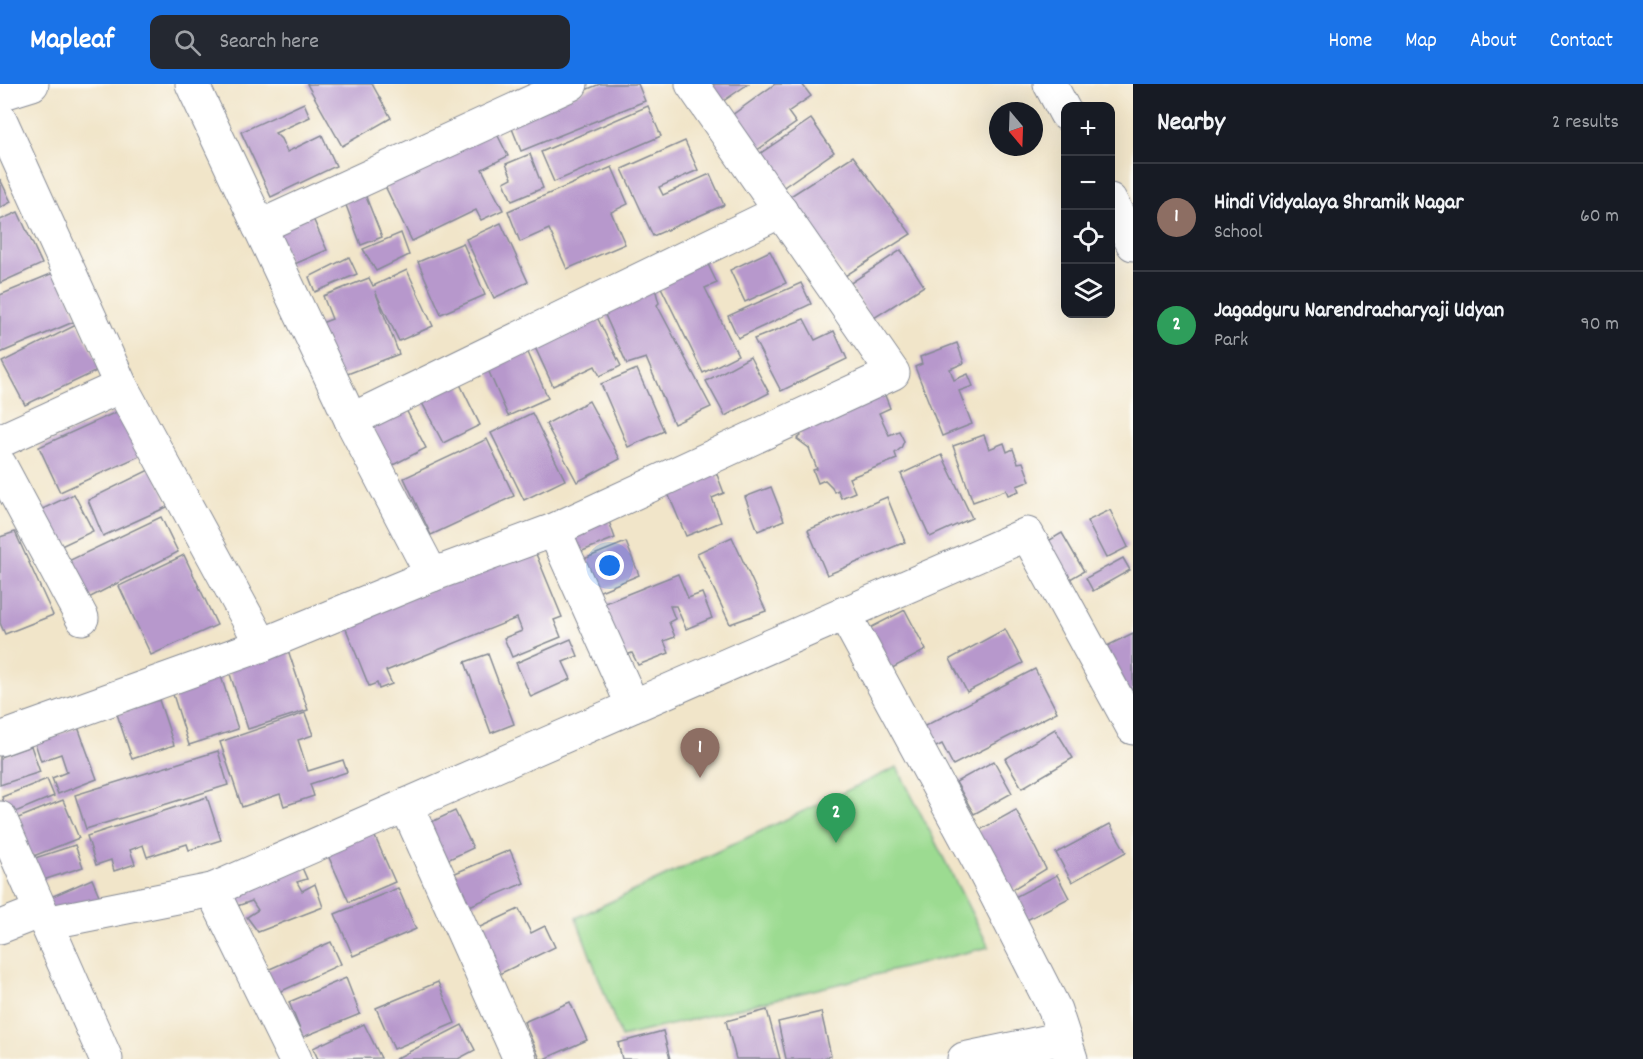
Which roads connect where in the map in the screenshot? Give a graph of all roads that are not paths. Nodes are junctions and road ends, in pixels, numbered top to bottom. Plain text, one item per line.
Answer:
1 (32, 84) edge
2 (192, 84) edge
3 (571, 84) edge
4 (692, 84) edge
5 (1050, 84) edge
6 (0, 94) edge
7 (1061, 106) edge
8 (0, 119) edge
9 (1115, 210) edge
10 (781, 211) junction
11 (259, 227) junction
12 (1133, 244) edge
13 (121, 386) junction
14 (351, 420) junction
15 (0, 441) edge
16 (0, 465) edge
17 (554, 530) junction
18 (432, 575) junction
19 (844, 613) junction
20 (82, 618) dead end
21 (262, 645) junction
22 (633, 705) junction
23 (1133, 728) edge
24 (0, 739) edge
25 (406, 805) junction
26 (0, 818) edge
27 (212, 890) junction
28 (44, 917) junction
29 (0, 927) edge
30 (1068, 1049) edge
31 (106, 1059) edge
32 (295, 1059) edge
33 (520, 1059) edge
34 (964, 1059) edge

1 - 6 street
2 - 11 street
3 - 11 street
4 - 10 street
5 - 7 street
8 - 13 street
9 - 12 street
10 - 14 street
10 - 17 street
11 - 14 street
13 - 15 street
13 - 21 street
14 - 18 street
16 - 20 street
17 - 18 street
17 - 22 street
18 - 21 street
19 - 22 street
19 - 23 street
19 - 30 street
21 - 24 street
22 - 25 street
25 - 27 street
25 - 33 street
26 - 28 street
27 - 28 street
27 - 32 street
28 - 29 street
28 - 31 street
30 - 34 street

